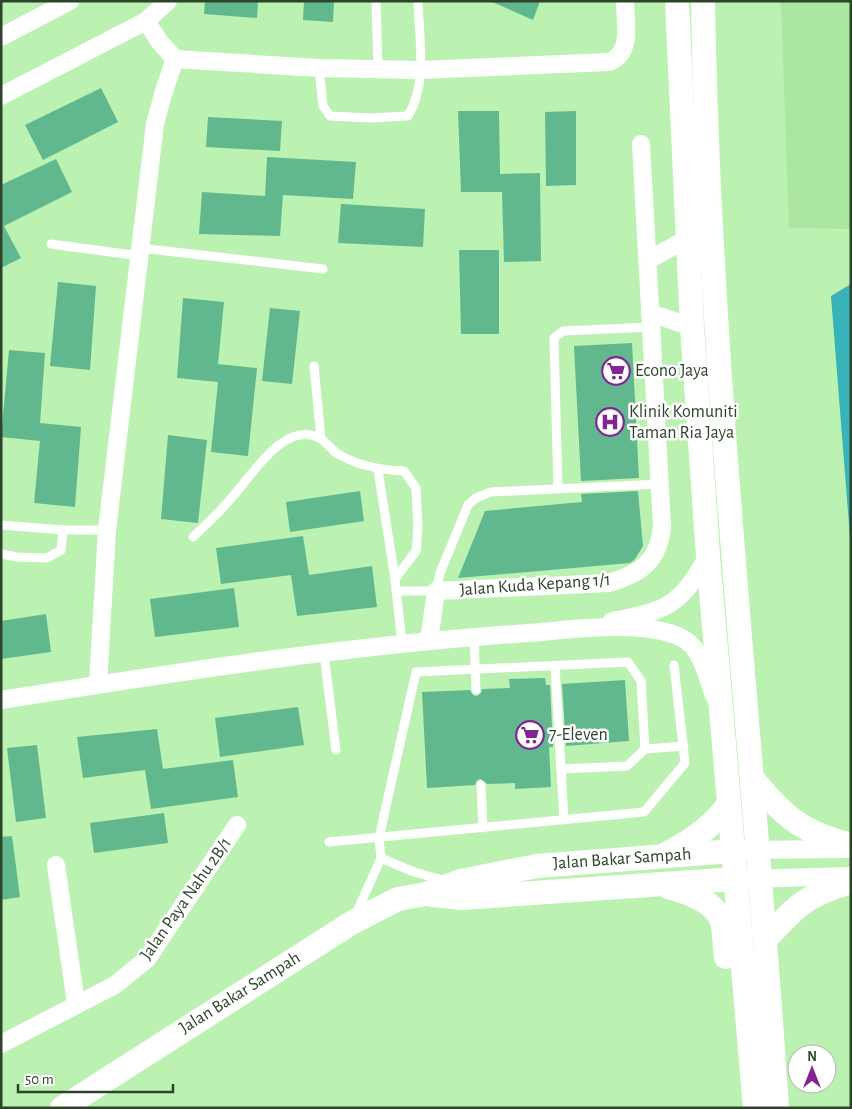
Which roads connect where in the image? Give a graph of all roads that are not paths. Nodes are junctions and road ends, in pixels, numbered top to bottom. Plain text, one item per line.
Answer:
1 (70, 1) edge
2 (168, 1) edge
3 (376, 1) edge
4 (418, 1) edge
5 (625, 1) edge
6 (678, 1) edge
7 (703, 1) edge
8 (146, 21) junction
9 (1, 37) edge
10 (175, 60) junction
11 (320, 68) junction
12 (378, 69) junction
13 (420, 70) junction
14 (1, 96) edge
15 (641, 144) dead end
16 (688, 238) junction
17 (51, 244) dead end
18 (140, 252) junction
19 (647, 261) junction
20 (323, 269) dead end
21 (650, 320) junction
22 (692, 327) junction
23 (314, 366) dead end
24 (320, 439) junction
25 (378, 470) junction
26 (660, 484) junction
27 (558, 489) junction
28 (1, 525) edge
29 (63, 530) junction
30 (108, 530) junction
31 (193, 537) dead end
32 (1, 554) edge
33 (708, 556) junction
34 (395, 579) junction
35 (396, 591) junction
36 (436, 591) junction
37 (560, 630) junction
38 (474, 637) junction
39 (429, 641) junction
40 (402, 644) junction
41 (324, 654) junction
42 (674, 665) dead end
43 (555, 666) junction
44 (476, 670) junction
45 (98, 684) junction
46 (476, 690) dead end
47 (1, 700) edge
48 (722, 717) junction
49 (684, 746) junction
50 (336, 750) dead end
51 (645, 750) junction
52 (561, 769) junction
53 (753, 779) junction
54 (481, 784) dead end
55 (728, 805) junction
56 (564, 820) junction
57 (237, 825) dead end
58 (483, 828) junction
59 (379, 838) junction
60 (329, 842) dead end
61 (851, 847) edge
62 (759, 850) junction
63 (732, 851) junction
64 (662, 856) junction
65 (381, 858) junction
66 (56, 865) dead end
67 (851, 876) edge
68 (734, 879) junction
69 (762, 879) junction
70 (461, 881) junction
71 (851, 882) edge
72 (656, 884) junction
73 (426, 894) junction
74 (353, 922) junction
75 (766, 939) junction
76 (76, 1003) junction
77 (1, 1044) edge
78 (62, 1108) edge
79 (744, 1108) edge
80 (755, 1108) edge
81 (777, 1108) edge

1 - 9 street
2 - 8 street
3 - 12 lane
4 - 13 lane
5 - 13 street
6 - 16 main road
7 - 53 main road
8 - 10 street
8 - 14 street
10 - 11 street
10 - 18 street
11 - 12 street
11 - 13 lane
12 - 13 street
15 - 19 street, Jalan Kuda Kepang 1/1
16 - 19 street
16 - 22 main road
17 - 18 lane
18 - 20 lane
18 - 30 street
19 - 21 street, Jalan Kuda Kepang 1/1
21 - 22 street
21 - 26 street, Jalan Kuda Kepang 1/1
21 - 27 lane
22 - 33 main road
23 - 24 lane
24 - 25 lane
24 - 31 lane
25 - 34 lane
25 - 34 lane
26 - 27 lane
26 - 36 street, Jalan Kuda Kepang 1/1
27 - 36 lane
28 - 29 lane
29 - 30 lane
29 - 32 lane
30 - 45 street
33 - 37 street
33 - 48 main road
34 - 35 lane
35 - 36 lane
35 - 40 lane
36 - 39 street, Jalan Kuda Kepang 1/1
37 - 38 street
37 - 48 street
38 - 39 street
38 - 44 lane
39 - 40 street
40 - 41 street
41 - 45 street
41 - 50 lane
42 - 49 lane
43 - 44 lane
43 - 51 lane
43 - 52 lane
44 - 46 lane
44 - 59 lane
45 - 47 street
48 - 55 main road
49 - 51 lane
49 - 56 lane
51 - 52 lane
52 - 56 lane
53 - 61 main road
53 - 62 main road
54 - 58 lane
55 - 63 main road
55 - 64 main road
56 - 58 lane
57 - 76 street, Jalan Paya Nahu 2B/1
58 - 59 lane
59 - 60 lane
59 - 65 lane
61 - 62 street
62 - 63 street
62 - 69 main road
63 - 64 main road, Jalan Bakar Sampah
63 - 68 main road
64 - 70 main road, Jalan Bakar Sampah
65 - 70 lane
65 - 74 lane
66 - 76 street
67 - 69 street
68 - 69 street
68 - 72 main road, Jalan Bakar Sampah
68 - 80 main road
69 - 75 main road
70 - 73 main road, Jalan Bakar Sampah
71 - 75 main road
72 - 73 main road, Jalan Bakar Sampah
72 - 79 main road
73 - 74 main road, Jalan Bakar Sampah
74 - 78 main road, Jalan Bakar Sampah
75 - 81 main road
76 - 77 street, Jalan Paya Nahu 2B/1

